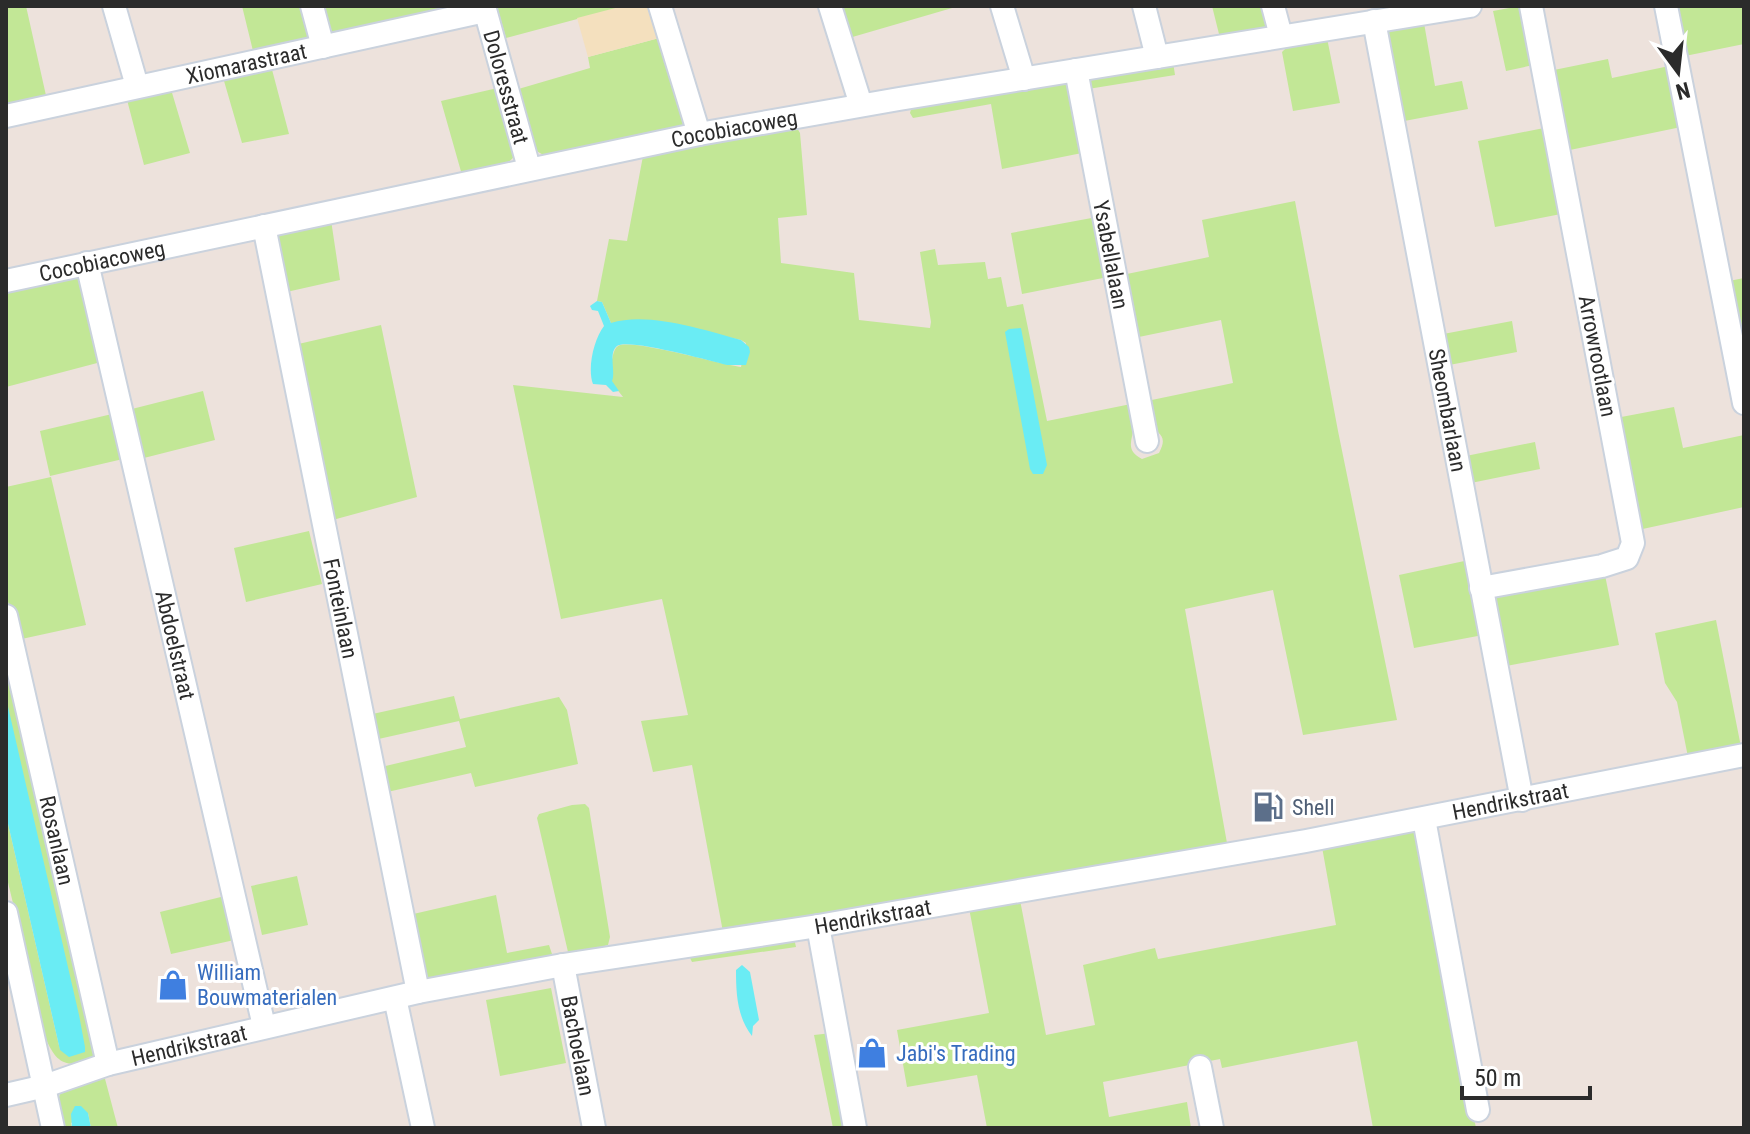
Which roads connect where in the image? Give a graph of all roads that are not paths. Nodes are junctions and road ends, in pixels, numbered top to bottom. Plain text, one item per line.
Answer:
1 (114, 6) edge
2 (312, 6) edge
3 (660, 6) edge
4 (830, 6) edge
5 (1002, 6) edge
6 (1144, 6) edge
7 (1273, 6) edge
8 (1470, 6) edge
9 (1531, 6) edge
10 (1666, 6) edge
11 (484, 8) edge
12 (1431, 9) edge
13 (1374, 21) junction
14 (1281, 36) junction
15 (323, 47) junction
16 (1157, 57) junction
17 (1076, 70) junction
18 (1024, 79) junction
19 (137, 86) junction
20 (861, 105) junction
21 (6, 116) edge
22 (699, 134) junction
23 (529, 168) junction
24 (264, 226) junction
25 (87, 263) junction
26 (6, 281) edge
27 (1744, 403) edge
28 (1147, 441) dead end
29 (1481, 588) junction
30 (6, 616) edge
31 (1744, 755) edge
32 (1522, 800) junction
33 (1424, 819) junction
34 (6, 913) edge
35 (818, 926) junction
36 (563, 965) junction
37 (418, 992) junction
38 (395, 998) junction
39 (264, 1026) junction
40 (108, 1064) junction
41 (1200, 1067) dead end
42 (45, 1086) junction
43 (6, 1095) edge
44 (1478, 1110) dead end
45 (53, 1128) edge
46 (423, 1128) edge
47 (594, 1128) edge
48 (855, 1128) edge
49 (1212, 1128) edge

1 - 19 street
2 - 15 street
3 - 22 street
4 - 20 street
5 - 18 street
6 - 16 street
7 - 14 street
8 - 12 street, Cocobiacoweg
9 - 29 street, Arrowrootlaan
10 - 27 street
11 - 15 street, Xiomarastraat
11 - 23 street, Doloresstraat
12 - 13 street, Cocobiacoweg
13 - 14 street, Cocobiacoweg
13 - 29 street, Sheombarlaan
14 - 16 street, Cocobiacoweg
15 - 19 street, Xiomarastraat
16 - 17 street, Cocobiacoweg
17 - 18 street, Cocobiacoweg
17 - 28 street, Ysabellalaan
18 - 20 street, Cocobiacoweg
19 - 21 street, Xiomarastraat
20 - 22 street, Cocobiacoweg
22 - 23 street, Cocobiacoweg
23 - 24 street, Cocobiacoweg
24 - 25 street, Cocobiacoweg
24 - 37 street, Fonteinlaan
25 - 26 street, Cocobiacoweg
25 - 39 street, Abdoelstraat
29 - 32 street, Sheombarlaan
30 - 40 street, Rosanlaan
31 - 32 street, Hendrikstraat
32 - 33 street, Hendrikstraat
33 - 35 street, Hendrikstraat
33 - 44 street
34 - 42 street
35 - 36 street, Hendrikstraat
35 - 48 street
36 - 37 street, Hendrikstraat
36 - 47 street, Bachoelaan
37 - 38 street, Hendrikstraat
38 - 39 street, Hendrikstraat
38 - 46 street
39 - 40 street, Hendrikstraat
40 - 42 street, Hendrikstraat
41 - 49 street
42 - 43 street, Hendrikstraat
42 - 45 street

